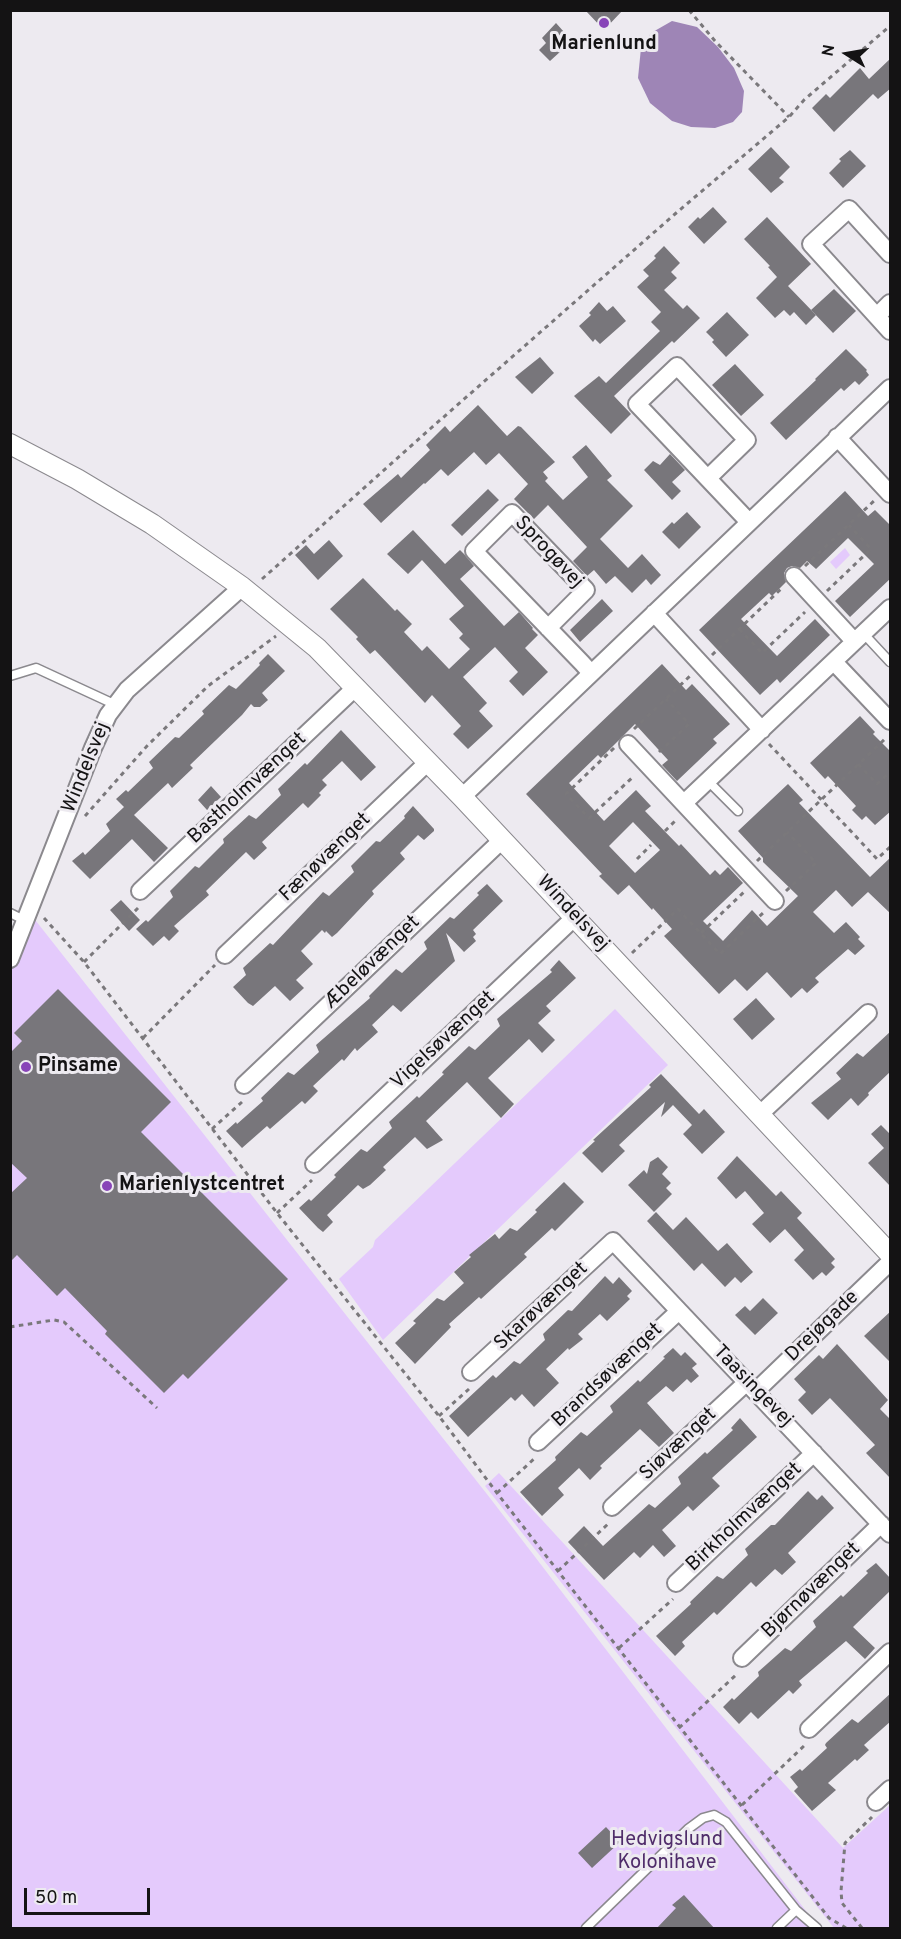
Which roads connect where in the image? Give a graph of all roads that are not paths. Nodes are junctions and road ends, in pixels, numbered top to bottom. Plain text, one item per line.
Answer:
1 (891, 254) edge
2 (891, 303) edge
3 (877, 316) junction
4 (891, 331) edge
5 (891, 388) edge
6 (837, 437) junction
7 (10, 444) edge
8 (708, 478) junction
9 (889, 493) edge
10 (749, 522) junction
11 (794, 576) road end
12 (245, 590) junction
13 (891, 608) edge
14 (654, 613) junction
15 (548, 628) junction
16 (859, 637) junction
17 (834, 662) junction
18 (891, 662) edge
19 (591, 673) junction
20 (10, 676) edge
21 (356, 687) junction
22 (116, 705) junction
23 (891, 722) edge
24 (762, 730) junction
25 (628, 744) dead end
26 (428, 762) junction
27 (708, 781) junction
28 (462, 797) junction
29 (684, 803) junction
30 (738, 811) dead end
31 (502, 840) junction
32 (140, 891) road end
33 (776, 902) road end
34 (10, 913) edge
35 (29, 913) junction
36 (575, 917) junction
37 (225, 955) road end
38 (10, 959) edge
39 (868, 1013) dead end
40 (244, 1085) road end
41 (760, 1114) junction
42 (314, 1164) road end
43 (613, 1241) joint
44 (891, 1254) edge
45 (891, 1262) edge
46 (679, 1311) junction
47 (471, 1372) road end
48 (751, 1387) junction
49 (538, 1442) road end
50 (814, 1453) junction
51 (612, 1507) road end
52 (886, 1529) edge
53 (676, 1583) road end
54 (891, 1652) edge
55 (742, 1658) road end
56 (809, 1729) road end
57 (891, 1789) edge
58 (876, 1802) road end
59 (796, 1910) junction
60 (586, 1929) edge
61 (777, 1929) edge
62 (817, 1929) edge

1 - 3 street
2 - 3 street
3 - 4 street
5 - 6 street
6 - 9 street
6 - 10 street
7 - 12 street, Windelsvej
8 - 8 street
8 - 10 street
10 - 14 street
11 - 16 street
12 - 21 street, Windelsvej
12 - 22 street, Windelsvej
13 - 16 street
14 - 19 street
14 - 24 street
15 - 15 street, Sprogøvej
15 - 19 street, Sprogøvej
16 - 17 street
16 - 18 lane
17 - 23 street
17 - 24 street
19 - 28 street
20 - 22 lane
21 - 26 street, Windelsvej
21 - 32 street, Bastholmvænget
22 - 35 street, Windelsvej
24 - 27 street
25 - 29 street
26 - 28 street, Windelsvej
26 - 37 street, Fænøvænget
27 - 29 street
27 - 30 lane
28 - 31 street, Windelsvej
29 - 33 street
31 - 36 street, Windelsvej
31 - 40 street, Æbeløvænget
34 - 35 lane
35 - 38 street, Windelsvej
36 - 41 street, Windelsvej
36 - 42 street, Vigelsøvænget
39 - 41 street
41 - 44 street, Windelsvej
43 - 46 street, Taasingevej
43 - 47 street, Skarøvænget
45 - 48 street, Drejøgade
46 - 48 street, Taasingevej
46 - 49 street, Brandsøvænget
48 - 50 street, Taasingevej
48 - 51 street, Siøvænget
50 - 52 street, Taasingevej
50 - 53 street, Birkholmvænget
52 - 55 street, Bjørnøvænget
54 - 56 street
57 - 58 street
59 - 60 lane
59 - 61 lane
59 - 62 lane

